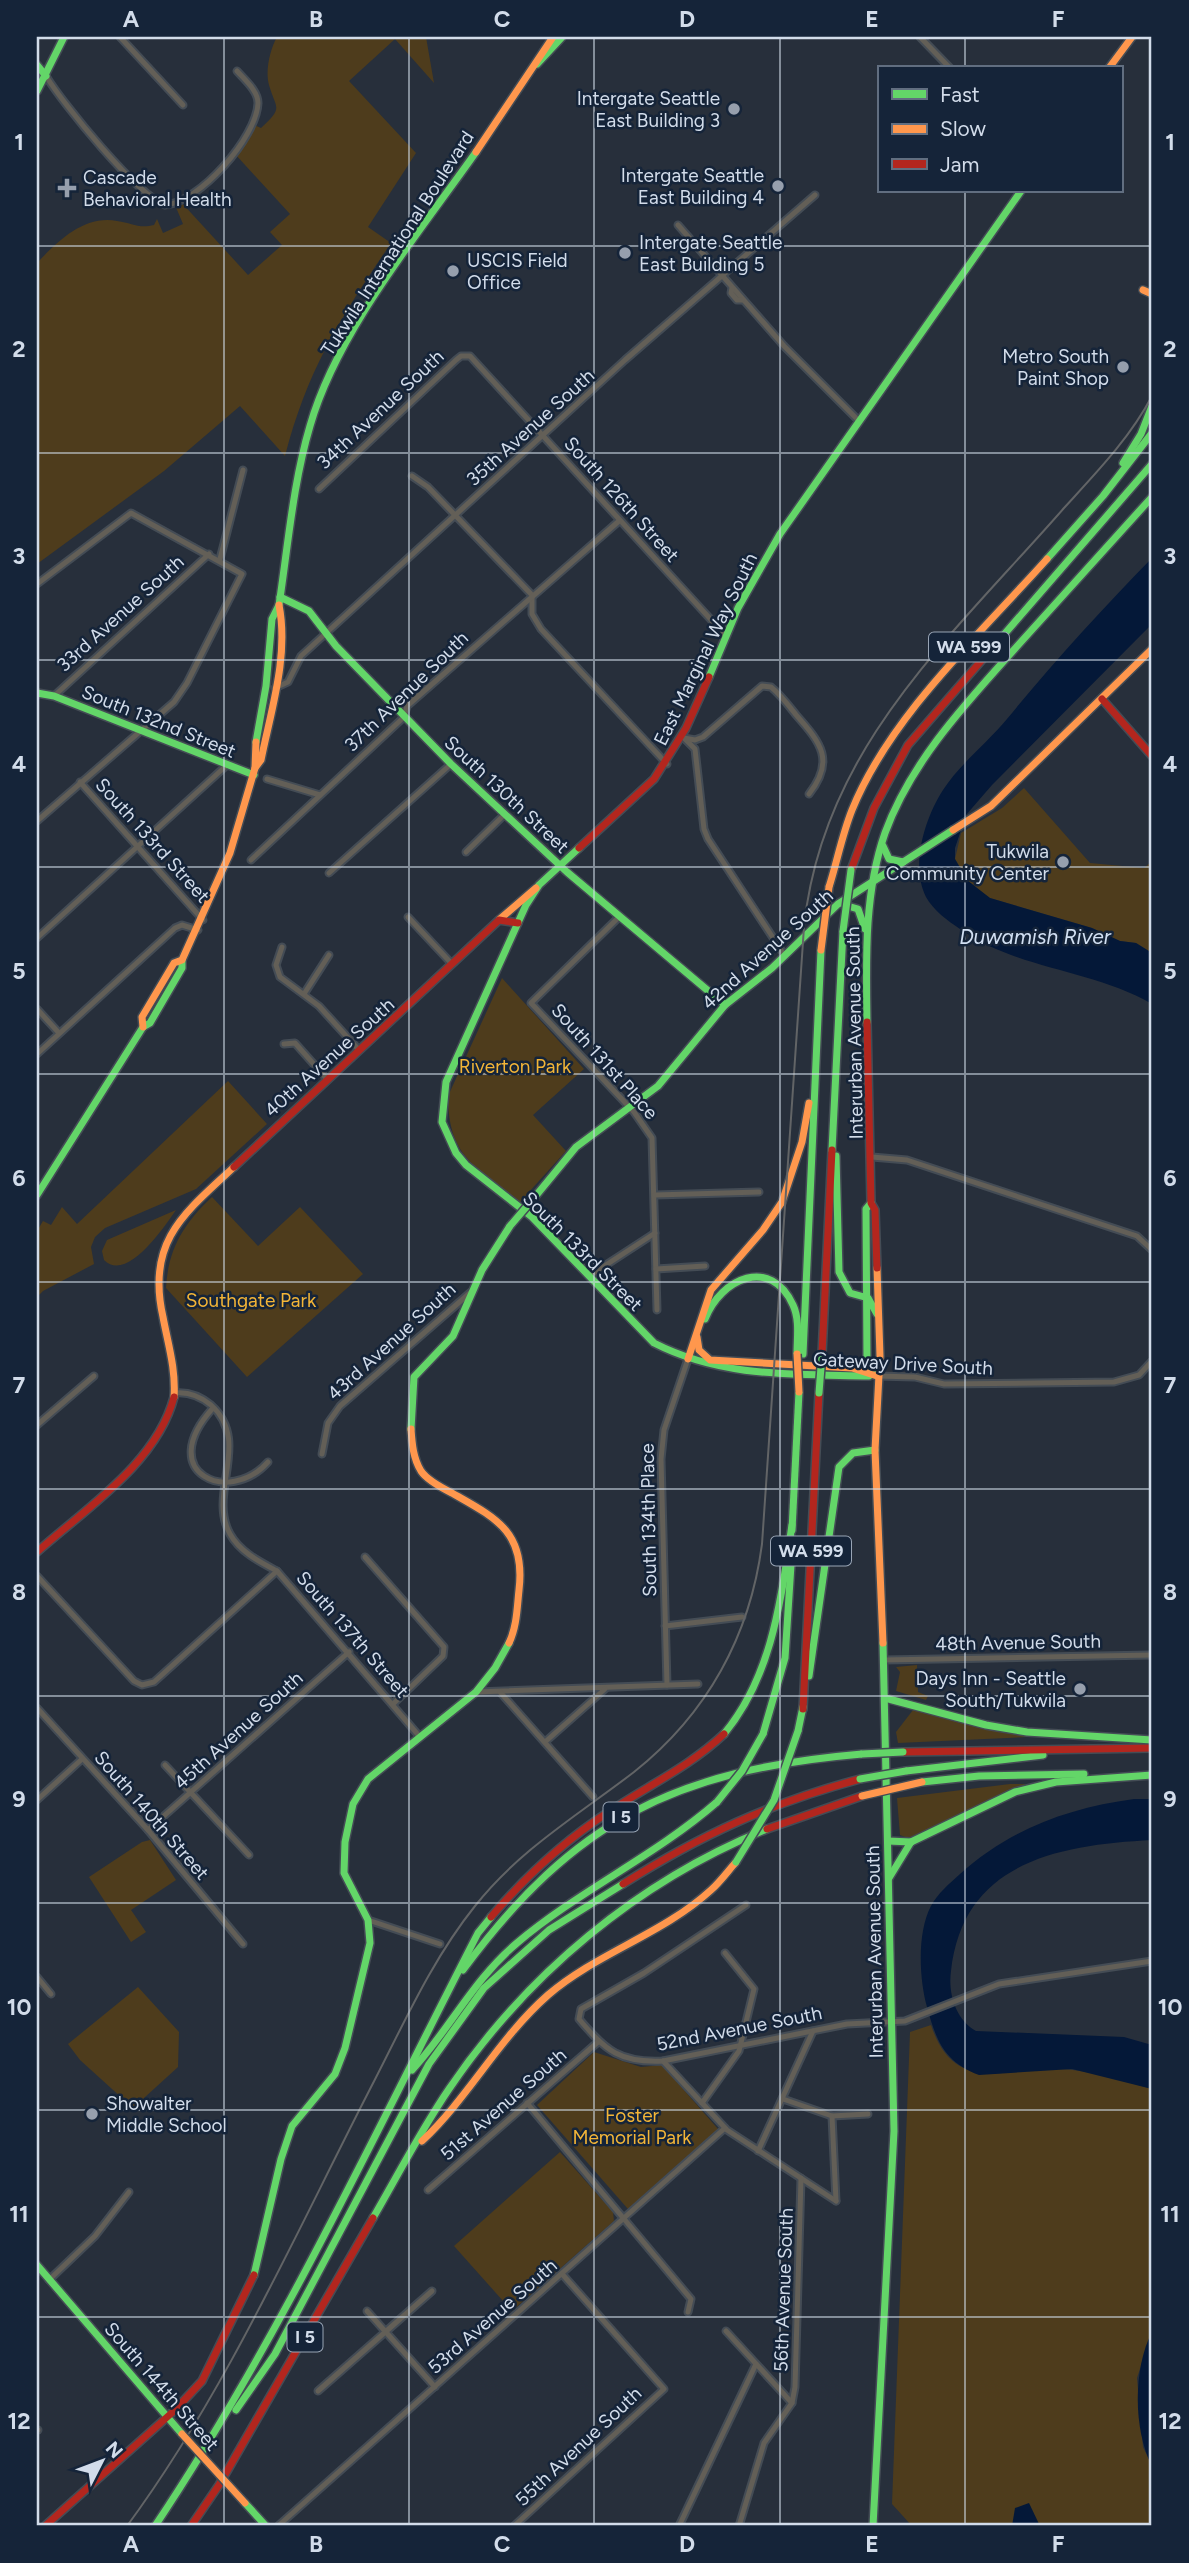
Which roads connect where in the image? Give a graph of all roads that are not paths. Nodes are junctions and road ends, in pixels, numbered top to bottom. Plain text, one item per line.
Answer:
1 (64, 37) edge
2 (120, 37) edge
3 (552, 37) edge
4 (562, 37) edge
5 (919, 37) edge
6 (1132, 37) edge
7 (537, 64) junction
8 (37, 65) edge
9 (948, 66) edge
10 (1110, 66) edge
11 (237, 71) dead end
12 (46, 76) junction
13 (37, 91) edge
14 (183, 105) dead end
15 (1020, 192) edge
16 (815, 195) dead end
17 (678, 225) dead end
18 (722, 277) junction
19 (1143, 290) dead end
20 (1152, 294) edge
21 (465, 355) joint
22 (1152, 406) edge
23 (858, 420) junction
24 (1152, 433) edge
25 (544, 436) junction
26 (1152, 464) edge
27 (243, 470) dead end
28 (412, 476) dead end
29 (319, 489) dead end
30 (1103, 496) junction
31 (1152, 497) edge
32 (456, 515) junction
33 (620, 521) junction
34 (209, 554) junction
35 (220, 559) junction
36 (37, 584) edge
37 (532, 595) junction
38 (279, 601) junction
39 (327, 633) junction
40 (726, 635) junction
41 (1152, 649) edge
42 (275, 688) junction
43 (37, 693) edge
44 (54, 696) junction
45 (1102, 699) junction
46 (404, 717) junction
47 (140, 731) junction
48 (684, 738) junction
49 (1151, 753) edge
50 (451, 764) junction
51 (667, 764) junction
52 (227, 765) junction
53 (254, 771) junction
54 (267, 779) dead end
55 (80, 782) junction
56 (809, 794) dead end
57 (320, 795) junction
58 (505, 814) junction
59 (37, 821) edge
60 (883, 842) junction
61 (138, 848) junction
62 (466, 852) dead end
63 (251, 860) dead end
64 (907, 862) junction
65 (560, 866) junction
66 (329, 873) dead end
67 (874, 882) junction
68 (539, 885) junction
69 (833, 908) junction
70 (408, 917) dead end
71 (619, 917) junction
72 (203, 920) junction
73 (499, 920) junction
74 (518, 923) junction
75 (198, 930) junction
76 (867, 937) junction
77 (37, 938) edge
78 (282, 947) dead end
79 (329, 955) dead end
80 (785, 956) junction
81 (452, 964) junction
82 (304, 994) junction
83 (725, 1005) junction
84 (37, 1009) edge
85 (59, 1034) junction
86 (284, 1044) dead end
87 (359, 1050) junction
88 (817, 1053) junction
89 (37, 1054) edge
90 (327, 1079) junction
91 (834, 1080) junction
92 (629, 1108) junction
93 (442, 1122) joint
94 (872, 1157) junction
95 (759, 1192) dead end
96 (37, 1195) edge
97 (655, 1195) junction
98 (871, 1203) junction
99 (654, 1233) junction
100 (1152, 1250) edge
101 (705, 1266) dead end
102 (656, 1269) junction
103 (589, 1276) junction
104 (471, 1292) junction
105 (868, 1298) junction
106 (657, 1310) dead end
107 (877, 1314) junction
108 (697, 1337) junction
109 (800, 1354) junction
110 (688, 1359) junction
111 (1152, 1361) edge
112 (94, 1376) dead end
113 (877, 1376) junction
114 (176, 1393) junction
115 (213, 1408) junction
116 (37, 1425) edge
117 (875, 1450) junction
118 (322, 1454) dead end
119 (268, 1462) dead end
120 (227, 1481) junction
121 (792, 1525) junction
122 (37, 1552) edge
123 (365, 1557) dead end
124 (277, 1571) junction
125 (37, 1576) edge
126 (742, 1617) dead end
127 (666, 1626) junction
128 (349, 1652) junction
129 (1152, 1655) edge
130 (884, 1660) junction
131 (698, 1684) dead end
132 (667, 1685) junction
133 (605, 1689) junction
134 (476, 1692) junction
135 (500, 1692) junction
136 (885, 1698) junction
137 (393, 1704) junction
138 (37, 1708) edge
139 (803, 1709) junction
140 (419, 1737) junction
141 (1152, 1740) edge
142 (545, 1742) junction
143 (1152, 1748) edge
144 (1111, 1749) junction
145 (82, 1759) junction
146 (165, 1765) dead end
147 (1152, 1773) edge
148 (191, 1793) junction
149 (593, 1797) dead end
150 (37, 1800) edge
151 (148, 1830) junction
152 (888, 1841) junction
153 (911, 1842) junction
154 (248, 1855) dead end
155 (889, 1878) junction
156 (746, 1905) dead end
157 (368, 1920) junction
158 (243, 1944) dead end
159 (440, 1944) dead end
160 (725, 1953) dead end
161 (1152, 1961) edge
162 (37, 1977) edge
163 (51, 1994) dead end
164 (447, 1995) junction
165 (892, 2023) junction
166 (813, 2031) junction
167 (598, 2042) junction
168 (742, 2044) junction
169 (663, 2061) junction
170 (406, 2076) junction
171 (783, 2099) junction
172 (527, 2103) junction
173 (702, 2103) junction
174 (868, 2114) dead end
175 (832, 2116) junction
176 (725, 2128) junction
177 (415, 2147) junction
178 (758, 2151) junction
179 (801, 2178) junction
180 (428, 2190) dead end
181 (129, 2192) dead end
182 (625, 2219) junction
183 (37, 2265) edge
184 (563, 2275) junction
185 (49, 2280) junction
186 (432, 2291) dead end
187 (367, 2311) dead end
188 (688, 2312) dead end
189 (726, 2331) dead end
190 (385, 2332) junction
191 (756, 2364) junction
192 (435, 2387) junction
193 (318, 2392) dead end
194 (792, 2403) junction
195 (168, 2417) junction
196 (213, 2439) junction
197 (44, 2526) edge
198 (155, 2526) edge
199 (191, 2526) edge
200 (265, 2526) edge
201 (278, 2526) edge
202 (514, 2526) edge
203 (679, 2526) edge
204 (739, 2526) edge
205 (873, 2526) edge

1 - 12 main road
2 - 14 street
3 - 7 main road, Tukwila International Boulevard
4 - 7 main road
5 - 9 street
6 - 10 main road
7 - 38 main road, Tukwila International Boulevard
8 - 12 main road
11 - 12 street
12 - 13 main road
15 - 23 main road, East Marginal Way South
16 - 18 street, 35th Avenue South
17 - 18 street
18 - 23 street
18 - 25 street, 35th Avenue South
19 - 20 main road
21 - 25 street, South 126th Street
21 - 29 street, 34th Avenue South
22 - 30 main road
23 - 40 main road, East Marginal Way South
24 - 30 main road, WA 599
25 - 32 street, 35th Avenue South
25 - 33 street, South 126th Street
26 - 91 main road, WA 599, bridge
27 - 35 street
28 - 32 street
30 - 88 main road, WA 599, bridge
31 - 60 main road, Interurban Avenue South
32 - 37 street
32 - 39 street, 35th Avenue South
33 - 37 street, 37th Avenue South
33 - 40 street, South 126th Street
34 - 35 street
34 - 36 street
34 - 44 street, 33rd Avenue South
35 - 47 street
37 - 46 street, 37th Avenue South
37 - 51 street
38 - 39 main road, South 130th Street
38 - 42 main road, Tukwila International Boulevard
38 - 53 main road, Tukwila International Boulevard
39 - 42 street, 35th Avenue South
39 - 46 main road, South 130th Street
40 - 48 main road, East Marginal Way South
41 - 45 main road
42 - 53 main road, Tukwila International Boulevard
43 - 44 main road
44 - 47 main road, South 132nd Street
45 - 49 main road
45 - 64 main road, 42nd Avenue South
46 - 50 main road, South 130th Street
46 - 57 street, 37th Avenue South
47 - 52 main road, South 132nd Street
47 - 55 street
48 - 51 main road, East Marginal Way South
48 - 56 street
48 - 80 street
50 - 58 main road, South 130th Street
50 - 66 street
51 - 65 main road, East Marginal Way South
52 - 53 main road, South 132nd Street
52 - 61 street
53 - 72 main road, Tukwila International Boulevard
54 - 57 street
55 - 59 street
55 - 61 street, South 133rd Street
57 - 63 street, 37th Avenue South
58 - 62 street
58 - 65 main road, South 130th Street
60 - 64 main road
60 - 67 main road, Interurban Avenue South
61 - 72 street, South 133rd Street
61 - 77 street
64 - 67 main road, 42nd Avenue South
65 - 68 main road, East Marginal Way South
65 - 71 main road, South 130th Street
67 - 69 main road, 42nd Avenue South
67 - 76 main road, Interurban Avenue South
68 - 73 main road, 40th Avenue South
68 - 74 main road, East Marginal Way South
69 - 76 main road
69 - 80 main road, 42nd Avenue South
70 - 81 street
71 - 83 main road, South 130th Street
71 - 92 street, South 131st Place
72 - 75 main road, Tukwila International Boulevard
73 - 74 main road
73 - 81 main road, 40th Avenue South
74 - 93 main road, East Marginal Way South
75 - 85 street
75 - 96 main road, Tukwila International Boulevard
76 - 94 main road, Interurban Avenue South
78 - 82 street
79 - 82 street
80 - 83 main road, 42nd Avenue South
81 - 87 main road, 40th Avenue South
82 - 87 street
83 - 92 main road, 42nd Avenue South
84 - 85 street
85 - 89 street
86 - 90 street
87 - 90 main road, 40th Avenue South
88 - 109 main road, WA 599
88 - 110 main road
90 - 114 main road, 40th Avenue South
91 - 105 main road
91 - 139 main road, WA 599, bridge
92 - 97 street, South 131st Place
92 - 104 main road, 42nd Avenue South, bridge
93 - 103 main road, South 133rd Street
94 - 98 main road, Interurban Avenue South
94 - 100 street
95 - 97 street
97 - 99 street, South 131st Place
98 - 105 main road, Interurban Avenue South
98 - 107 main road, Interurban Avenue South
99 - 102 street, South 131st Place
99 - 103 street
101 - 102 street
102 - 106 street, South 131st Place
103 - 110 main road, South 133rd Street
104 - 118 street, 43rd Avenue South
104 - 134 main road, 42nd Avenue South
105 - 107 main road
105 - 113 main road, Interurban Avenue South
107 - 113 main road, Interurban Avenue South
108 - 109 main road
108 - 110 main road
108 - 113 main road
109 - 121 main road, WA 599, bridge
110 - 113 main road, Gateway Drive South
110 - 127 street, South 134th Place
111 - 113 street, Gateway Drive South
112 - 116 street
113 - 117 main road, Interurban Avenue South
114 - 115 street
114 - 122 main road
115 - 120 street, South 137th Street
115 - 120 street
117 - 130 main road, Interurban Avenue South
117 - 139 main road
119 - 120 street
120 - 124 street, South 137th Street
121 - 164 main road
121 - 170 main road, WA 599, bridge
123 - 137 street
124 - 125 street
124 - 128 street, South 137th Street
126 - 127 street
127 - 132 street, South 134th Place
128 - 137 street, South 137th Street
128 - 148 street, 45th Avenue South
129 - 130 street, 48th Avenue South
130 - 136 main road, Interurban Avenue South
131 - 132 street
132 - 133 street
133 - 135 street
133 - 142 street
134 - 135 street
134 - 140 main road, 42nd Avenue South
135 - 142 street
136 - 141 main road
136 - 152 main road, Interurban Avenue South
137 - 140 street, South 137th Street
138 - 145 street, South 140th Street
139 - 177 main road, WA 599, bridge
140 - 157 main road, 42nd Avenue South
142 - 149 street
143 - 144 main road, I 5
144 - 164 main road, I 5, bridge
144 - 196 main road, I 5, bridge
145 - 150 street
145 - 151 street, South 140th Street
146 - 148 street
147 - 153 main road
147 - 177 main road, I 5, bridge
148 - 151 street, 45th Avenue South
148 - 154 street
151 - 158 street, South 140th Street
152 - 153 main road
152 - 155 main road, Interurban Avenue South
153 - 155 main road
155 - 165 main road, Interurban Avenue South
156 - 167 street
157 - 159 street
157 - 195 main road
160 - 168 street
161 - 165 street, 52nd Avenue South
162 - 163 street
164 - 170 main road, I 5
165 - 166 street, 52nd Avenue South
165 - 205 main road, Interurban Avenue South
166 - 168 street, 52nd Avenue South
166 - 171 street
167 - 169 street, 52nd Avenue South
167 - 172 street, 51st Avenue South
168 - 169 street, 52nd Avenue South
168 - 173 street
169 - 173 street
170 - 196 main road, I 5
171 - 175 street
171 - 178 street
172 - 180 street, 51st Avenue South
172 - 182 street
173 - 176 street
174 - 175 street
175 - 179 street
176 - 178 street
176 - 182 street, 53rd Avenue South
177 - 199 main road, I 5
178 - 179 street
179 - 194 street, 56th Avenue South
181 - 185 street
182 - 184 street, 53rd Avenue South
182 - 188 street
183 - 185 main road, South 144th Street
184 - 192 street, 53rd Avenue South
184 - 202 street, 55th Avenue South
185 - 195 main road, South 144th Street
186 - 190 street
187 - 190 street
189 - 191 street
190 - 192 street
190 - 193 street
191 - 194 street
191 - 203 street, 56th Avenue South
192 - 201 street, 53rd Avenue South
194 - 204 street
195 - 197 main road
195 - 200 main road, South 144th Street, bridge
196 - 198 main road, I 5

